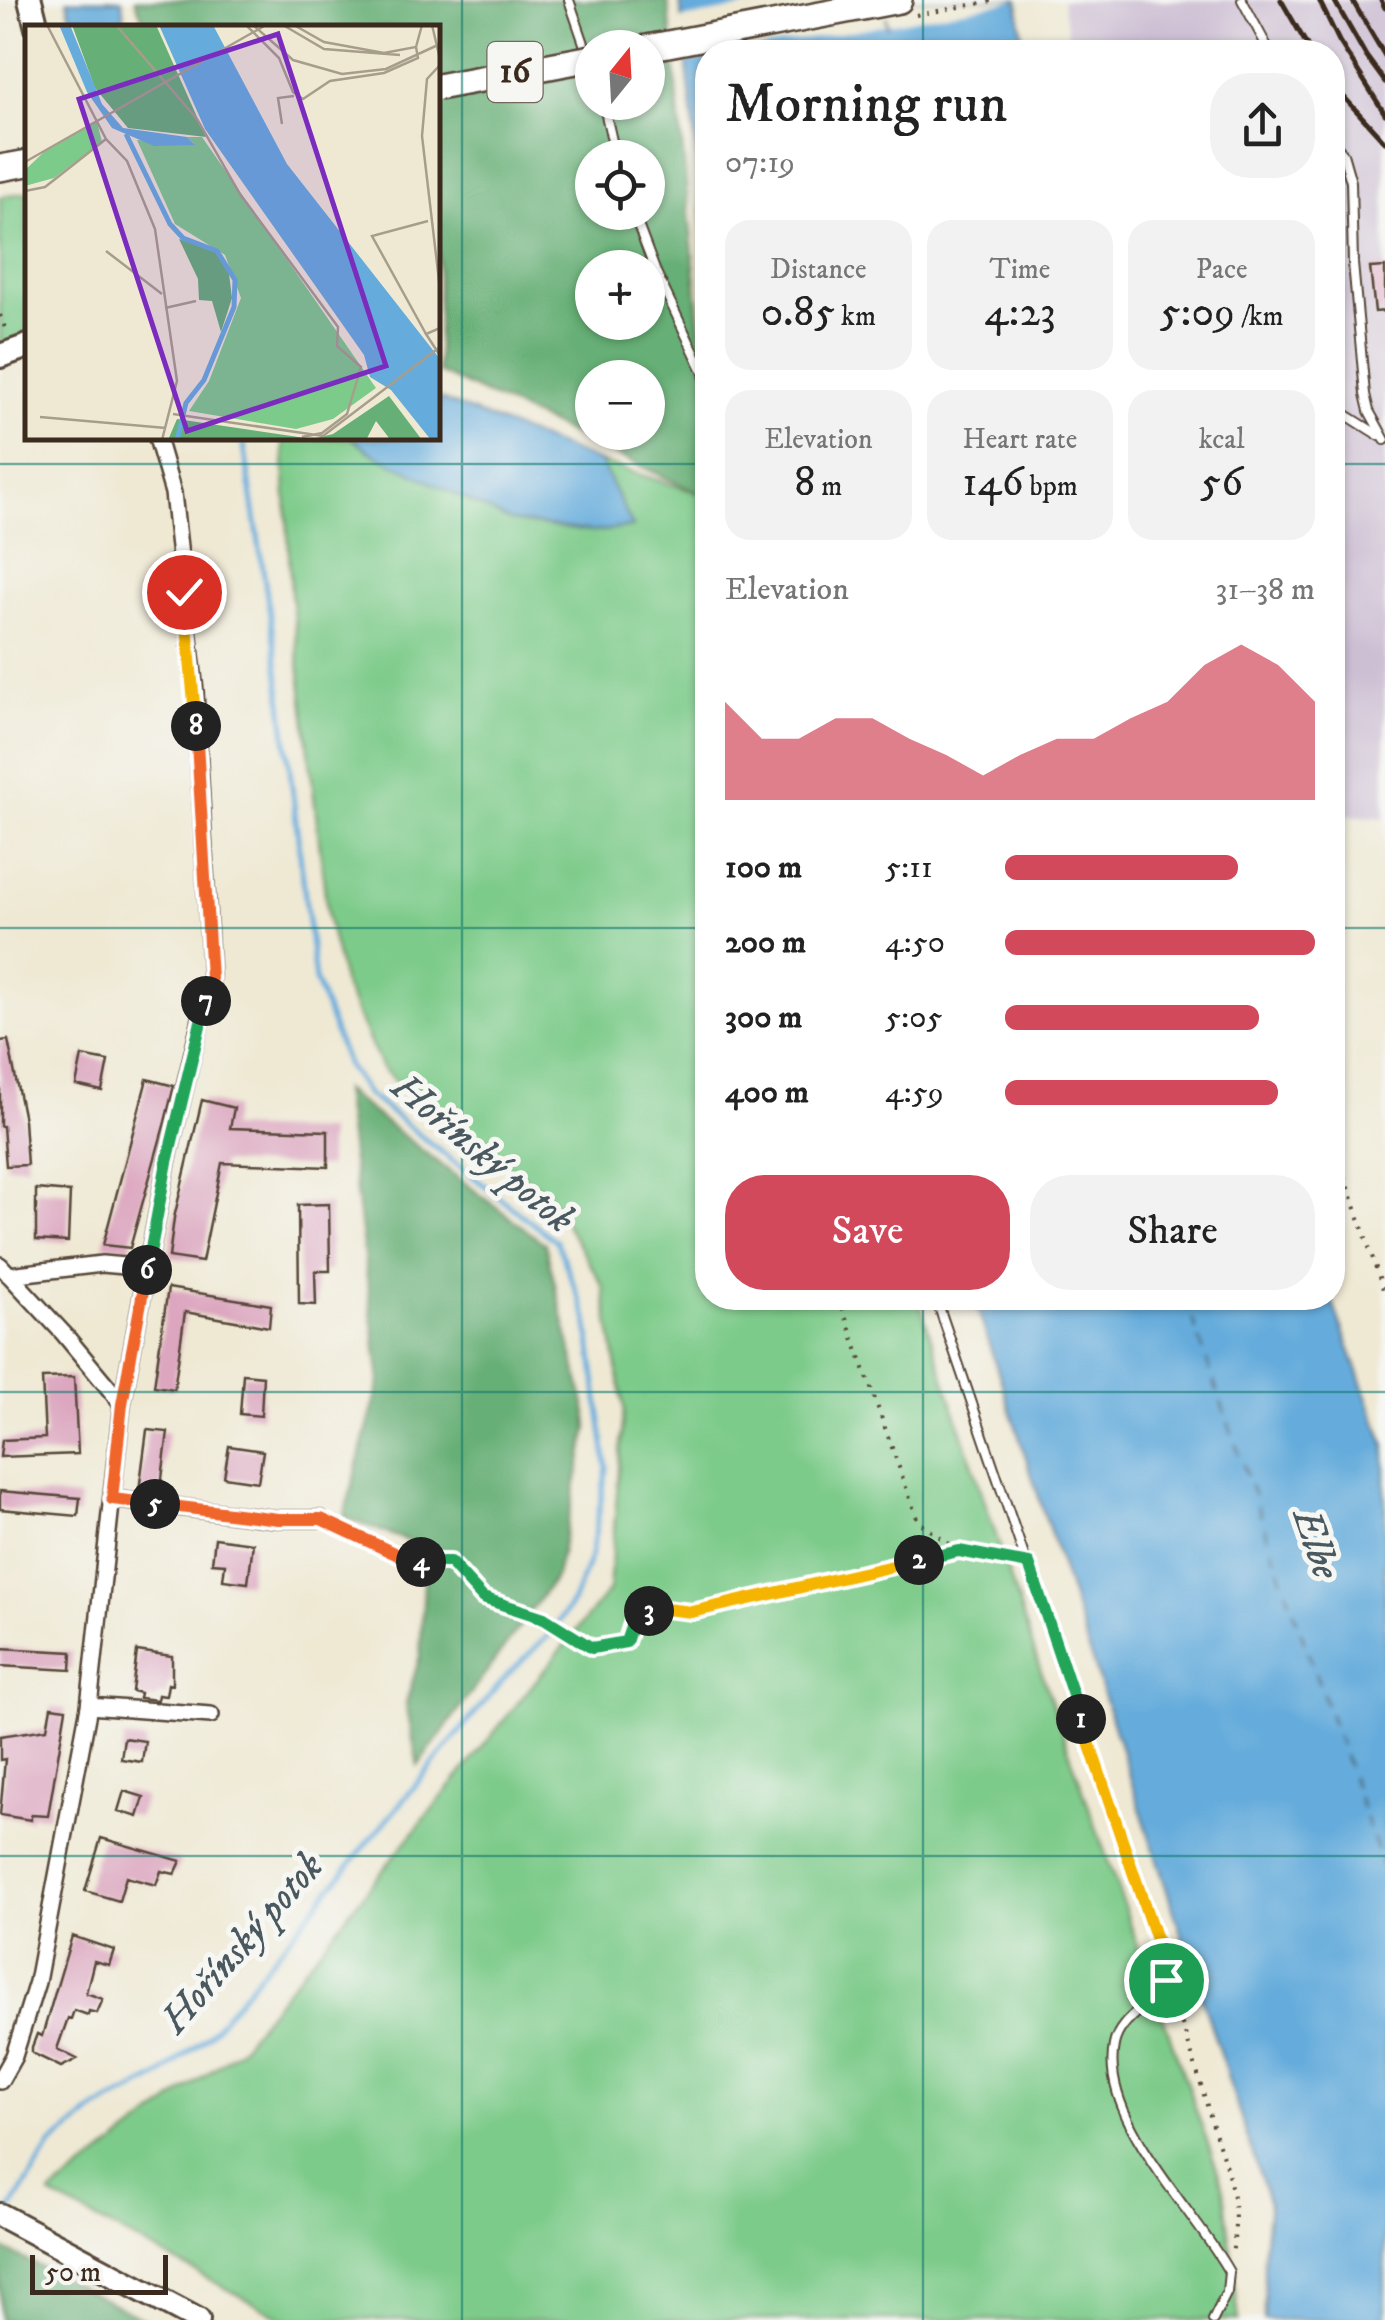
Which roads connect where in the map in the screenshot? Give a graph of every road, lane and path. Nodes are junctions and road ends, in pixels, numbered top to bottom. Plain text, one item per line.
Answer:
1 (30, 0) edge
2 (570, 0) edge
3 (899, 0) edge
4 (1242, 0) edge
5 (36, 25) edge
6 (580, 30) edge
7 (1264, 40) edge
8 (665, 45) edge
9 (575, 61) edge
10 (440, 87) edge
11 (1345, 162) edge
12 (640, 230) edge
13 (25, 347) edge
14 (695, 354) edge
15 (0, 356) edge
16 (1345, 414) edge
17 (1383, 438) edge
18 (158, 440) edge
19 (1345, 1176) edge
20 (147, 1268) junction
21 (5, 1270) edge
22 (1385, 1295) edge
23 (843, 1310) edge
24 (940, 1310) edge
25 (122, 1404) junction
26 (112, 1499) junction
27 (321, 1519) joint
28 (959, 1551) junction
29 (1029, 1564) junction
30 (89, 1706) junction
31 (211, 1716) dead end
32 (1166, 1980) junction
33 (0, 2081) edge
34 (0, 2216) edge
35 (1229, 2272) junction
36 (198, 2320) edge
37 (1213, 2320) edge

1 - 5 street
2 - 6 lane
3 - 8 main road
4 - 7 lane
9 - 10 main road, 16, bridge
11 - 17 lane
12 - 14 lane
13 - 15 street
16 - 17 lane
18 - 20 street
19 - 22 path
20 - 21 street
20 - 25 street
21 - 25 street
23 - 28 path
24 - 29 lane
25 - 26 street
26 - 27 street
26 - 30 street
27 - 28 path
28 - 29 path
29 - 32 lane
30 - 31 street
30 - 33 street
32 - 35 path
32 - 35 lane
34 - 36 street
35 - 37 lane

